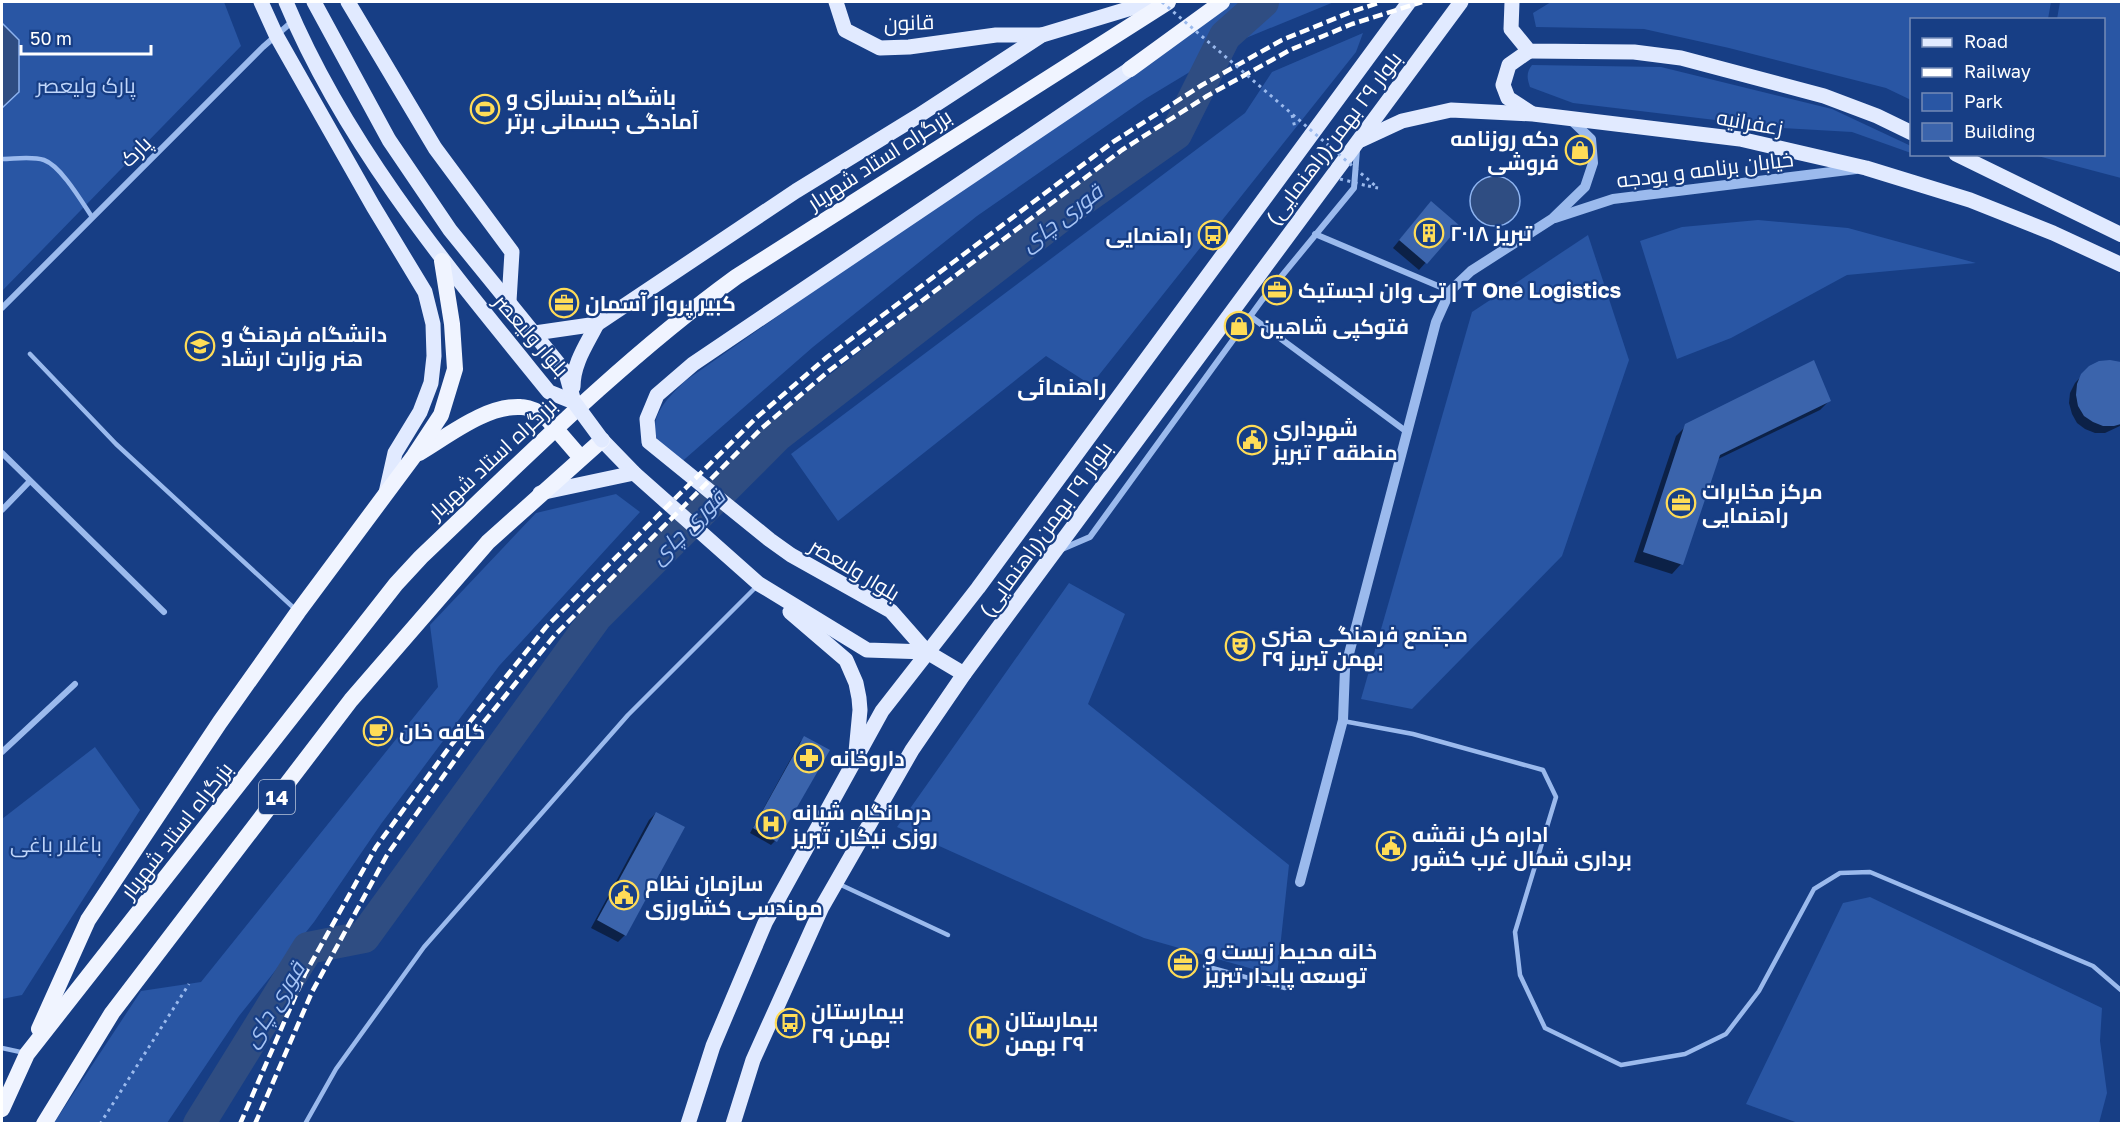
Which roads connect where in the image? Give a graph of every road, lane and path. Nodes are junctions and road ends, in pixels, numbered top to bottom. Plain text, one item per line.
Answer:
1 (261, 2) edge
2 (286, 2) edge
3 (314, 2) edge
4 (348, 2) edge
5 (836, 2) edge
6 (1151, 2) edge
7 (1162, 2) edge
8 (1168, 2) edge
9 (1222, 2) edge
10 (1409, 2) edge
11 (1461, 2) edge
12 (1512, 2) edge
13 (294, 20) junction
14 (276, 35) junction
15 (1042, 35) junction
16 (1529, 51) junction
17 (1130, 69) joint
18 (1533, 114) junction
19 (1569, 118) junction
20 (1910, 132) edge
21 (1358, 141) junction
22 (1960, 156) edge
23 (2, 159) edge
24 (1866, 168) junction
25 (1340, 179) dead end
26 (92, 217) junction
27 (1552, 219) junction
28 (1315, 234) junction
29 (2121, 235) edge
30 (442, 261) junction
31 (2121, 265) edge
32 (1450, 291) junction
33 (509, 301) junction
34 (2, 308) edge
35 (1250, 316) junction
36 (597, 324) junction
37 (535, 333) junction
38 (30, 354) dead end
39 (574, 402) junction
40 (1407, 432) junction
41 (602, 440) junction
42 (2, 453) edge
43 (414, 456) junction
44 (581, 458) junction
45 (634, 473) junction
46 (30, 482) junction
47 (386, 493) junction
48 (540, 493) junction
49 (2, 510) edge
50 (1056, 551) junction
51 (759, 584) junction
52 (164, 612) dead end
53 (298, 612) junction
54 (927, 652) junction
55 (964, 674) junction
56 (75, 684) dead end
57 (1343, 720) junction
58 (2, 752) edge
59 (855, 758) junction
60 (1300, 882) dead end
61 (836, 883) junction
62 (948, 935) dead end
63 (1205, 966) dead end
64 (189, 984) dead end
65 (1285, 988) dead end
66 (2121, 991) edge
67 (2, 1048) edge
68 (27, 1054) junction
69 (2, 1109) edge
70 (44, 1124) edge
71 (100, 1124) edge
72 (305, 1124) edge
73 (688, 1124) edge
74 (733, 1124) edge

1 - 14 main road
2 - 13 main road, بلوار ولیعصر
3 - 33 main road, بلوار ولیعصر
4 - 33 main road
5 - 15 main road, قانون
6 - 15 main road
7 - 25 path, bridge
8 - 68 highway, بزرگراه استاد شهریار
9 - 17 highway
10 - 54 main road, بلوار ٢٩ بهمن(راهنمایی)
11 - 21 main road, بلوار ٢٩ بهمن(راهنمایی)
12 - 16 main road
13 - 14 street, پارک
13 - 30 main road, بلوار ولیعصر
14 - 26 street, پارک
14 - 47 main road
15 - 36 main road
16 - 18 main road
16 - 20 main road, زعفرانیه
17 - 54 main road, بلوار ولىعصر
18 - 19 main road, زعفرانیه
18 - 21 main road, زعفرانیه
19 - 24 main road, زعفرانیه
19 - 27 street, خیابان برنامه و بودجه
21 - 28 street
21 - 50 main road, بلوار ٢٩ بهمن(راهنمایی)
22 - 29 main road
23 - 26 lane
24 - 27 street, خیابان برنامه و بودجه
24 - 31 main road, زعفرانیه
26 - 34 street, پارک
27 - 32 street, خیابان برنامه و بودجه
28 - 32 street
28 - 35 street
30 - 39 main road, بلوار ولیعصر
30 - 43 highway
32 - 40 street, خیابان برنامه و بودجه
33 - 37 main road, بلوار ولیعصر
35 - 40 street
35 - 50 street
36 - 37 main road
36 - 39 main road
37 - 39 main road, بلوار ولیعصر
38 - 53 lane
39 - 41 main road, bridge
40 - 57 street, خیابان برنامه و بودجه
41 - 44 highway
41 - 45 main road
42 - 46 street
43 - 44 highway, bridge
43 - 47 highway
44 - 48 highway
45 - 48 main road
45 - 51 main road
46 - 49 street
46 - 52 street
47 - 53 highway
48 - 70 highway, 14
50 - 55 main road, بلوار ٢٩ بهمن(راهنمایی)
51 - 54 main road
51 - 59 main road
51 - 72 lane
53 - 68 highway
54 - 55 main road
54 - 59 main road, بلوار ٢٩ بهمن(راهنمایی)
55 - 61 main road, بلوار ٢٩ بهمن(راهنمایی)
56 - 58 street
57 - 60 street, خیابان برنامه و بودجه
57 - 66 lane
59 - 73 main road, بلوار ٢٩ بهمن(راهنمایی)
61 - 62 lane
61 - 74 main road, بلوار ٢٩ بهمن(راهنمایی)
63 - 65 lane
64 - 71 path
67 - 68 lane
68 - 69 highway, بزرگراه استاد شهریار

